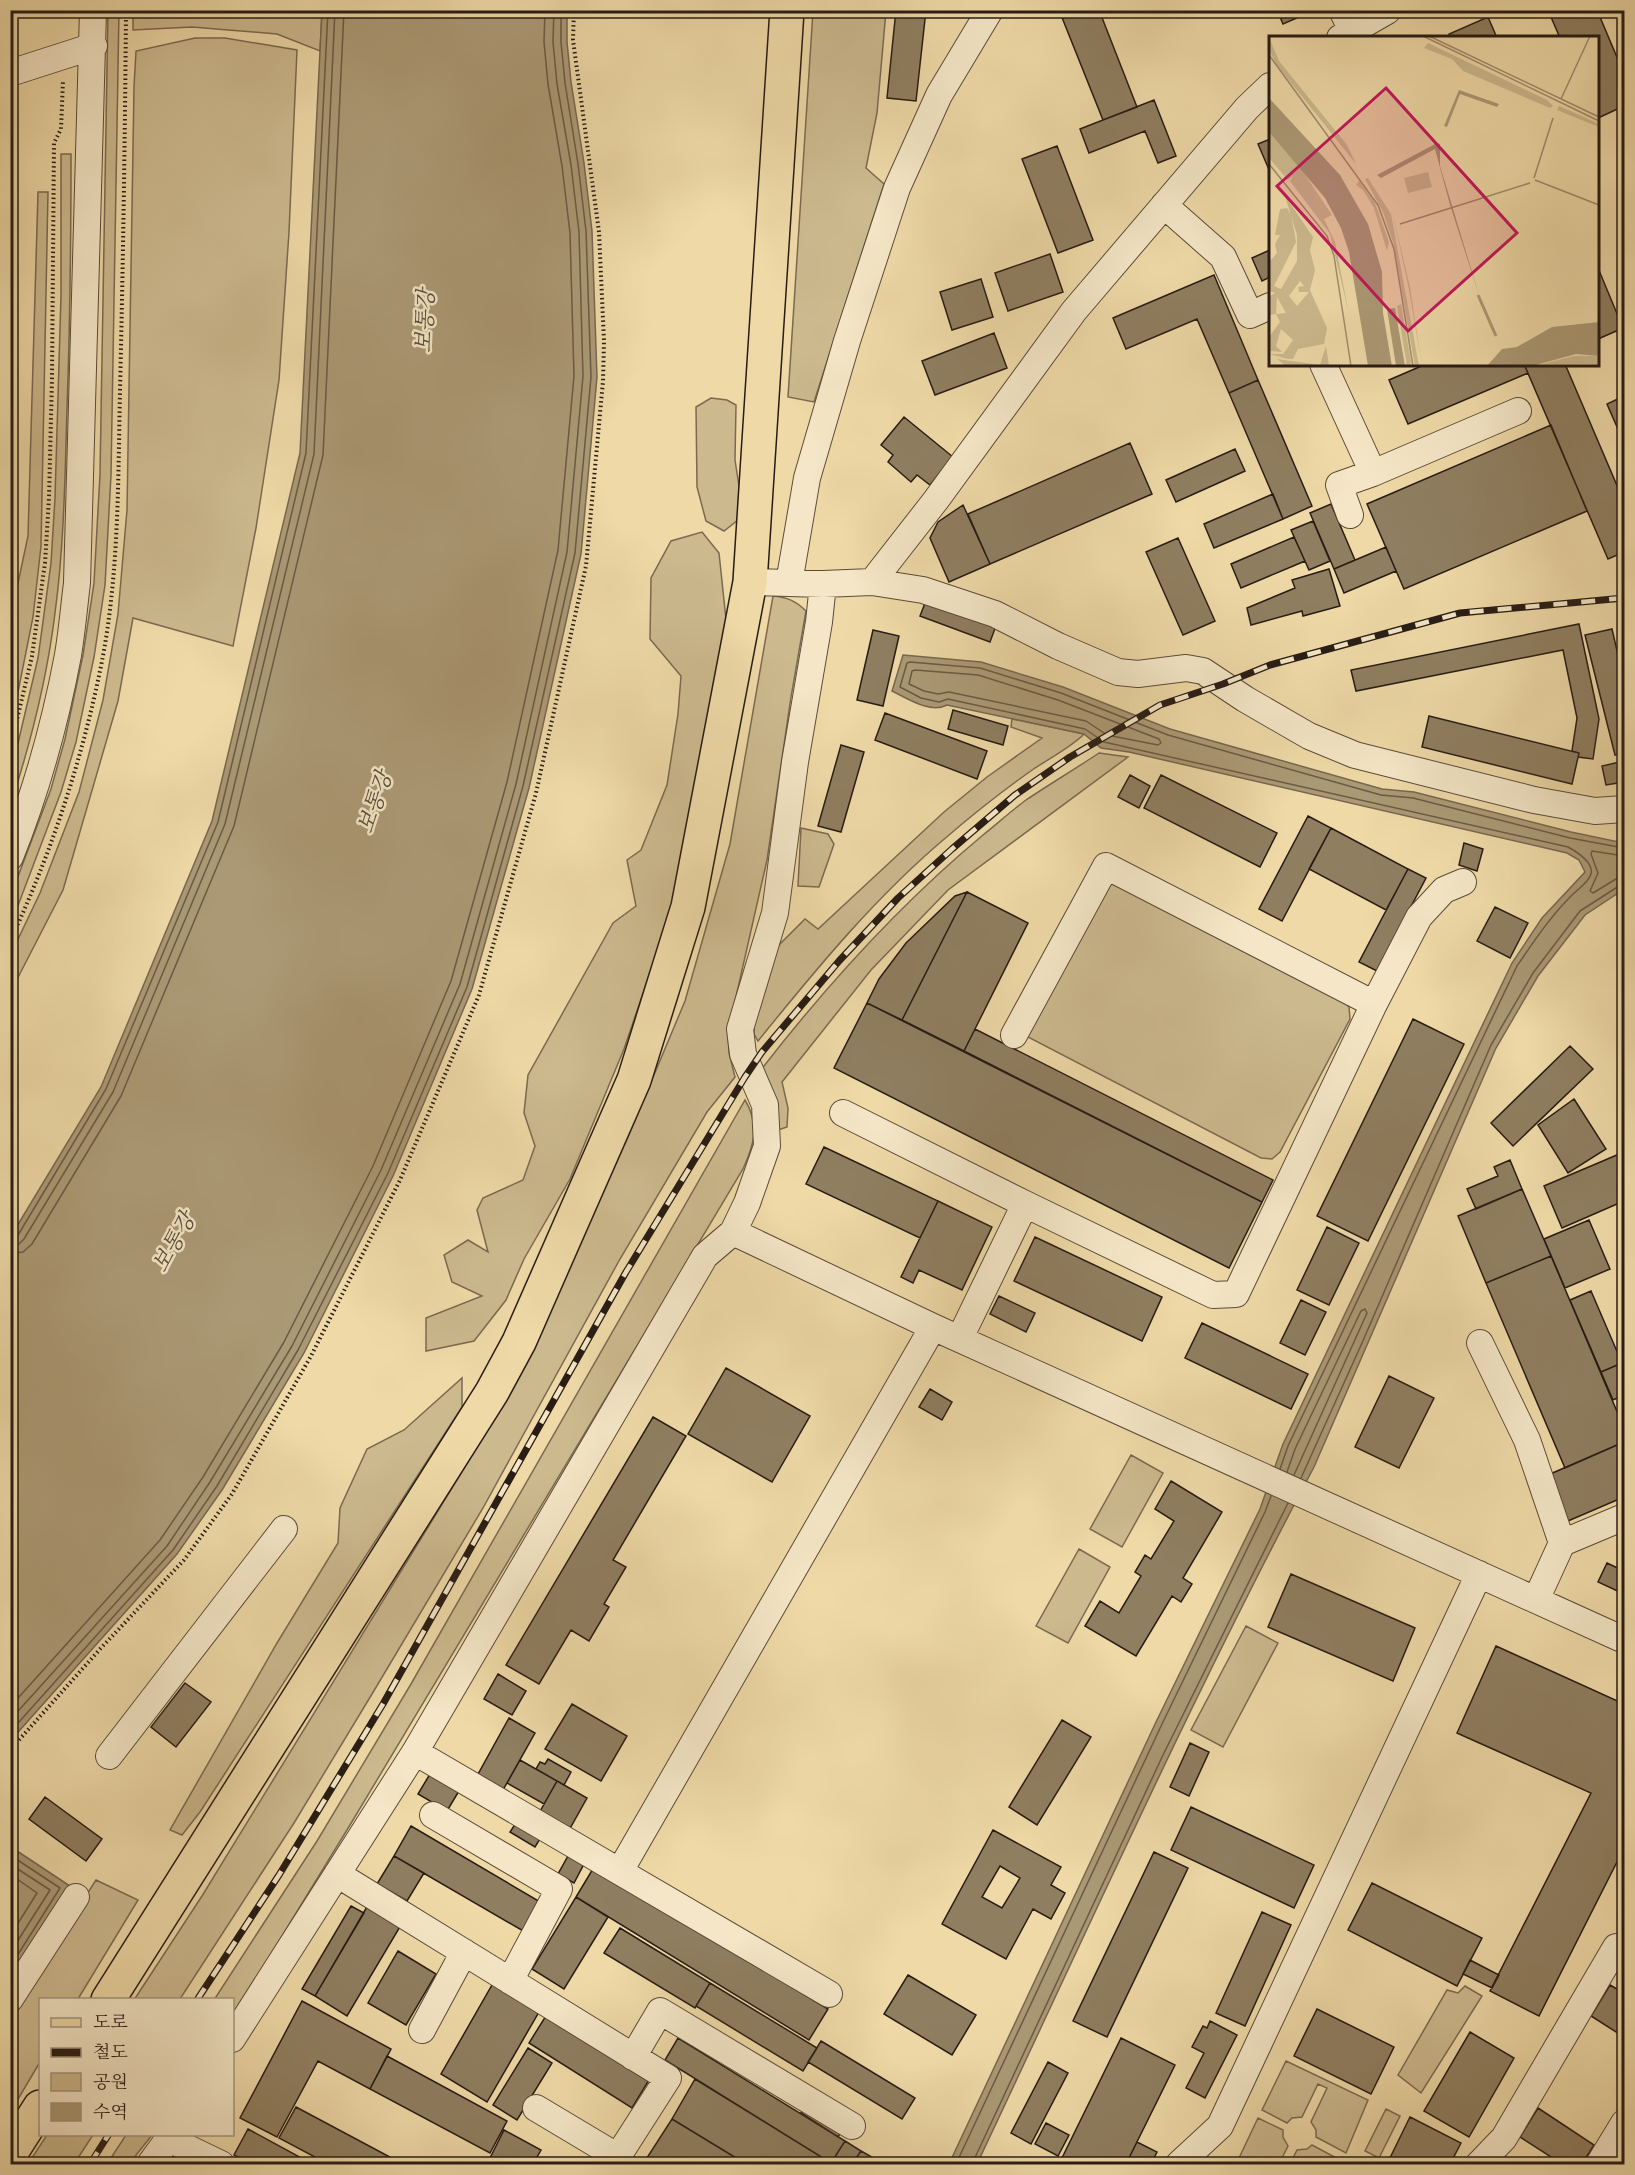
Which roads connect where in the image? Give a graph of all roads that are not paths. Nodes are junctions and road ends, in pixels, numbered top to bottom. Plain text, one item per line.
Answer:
1 (93, 10) edge
2 (787, 10) edge
3 (990, 10) edge
4 (1387, 11) edge
5 (1345, 26) edge
6 (94, 46) junction
7 (10, 73) edge
8 (1269, 87) edge
9 (1164, 205) junction
10 (1269, 306) edge
11 (1324, 366) edge
12 (1518, 411) dead end
13 (1373, 473) junction
14 (1350, 515) dead end
15 (750, 582) junction
16 (872, 582) junction
17 (789, 583) junction
18 (823, 584) junction
19 (1624, 809) edge
20 (10, 857) edge
21 (1463, 882) dead end
22 (1374, 1004) junction
23 (1014, 1035) dead end
24 (843, 1113) dead end
25 (1025, 1204) junction
26 (734, 1232) junction
27 (933, 1327) junction
28 (960, 1338) junction
29 (1480, 1343) dead end
30 (1624, 1517) edge
31 (284, 1528) dead end
32 (1562, 1543) junction
33 (1479, 1574) junction
34 (1536, 1600) junction
35 (1624, 1640) edge
36 (416, 1752) junction
37 (109, 1756) dead end
38 (433, 1815) dead end
39 (620, 1871) junction
40 (337, 1874) junction
41 (76, 1897) dead end
42 (1622, 1944) edge
43 (464, 1952) junction
44 (510, 1981) junction
45 (829, 1994) dead end
46 (109, 1998) edge
47 (10, 1999) edge
48 (422, 2030) dead end
49 (234, 2036) edge
50 (633, 2057) junction
51 (536, 2108) dead end
52 (39, 2109) edge
53 (1624, 2123) edge
54 (852, 2126) dead end
55 (170, 2137) edge
56 (10, 2154) edge
57 (616, 2161) edge
58 (150, 2164) edge
59 (221, 2164) edge
60 (1179, 2164) edge
61 (1482, 2164) edge
62 (1599, 2164) edge

1 - 6 street
2 - 15 main road
3 - 17 street
4 - 5 street
6 - 7 street
6 - 20 street
8 - 9 street
9 - 10 street
9 - 16 street
11 - 13 street
12 - 13 street
13 - 14 street
15 - 17 street
15 - 46 main road
16 - 18 street
16 - 19 street
17 - 18 street
18 - 26 street
21 - 22 street
22 - 23 street
22 - 25 street
24 - 25 street
25 - 28 street
26 - 27 street
26 - 36 street
27 - 28 street
27 - 39 street
28 - 33 street
29 - 32 street
30 - 32 street
31 - 37 street
32 - 34 street
33 - 34 street
33 - 60 street
34 - 35 street
36 - 39 street
36 - 40 street
38 - 44 street
39 - 45 street
40 - 43 street
40 - 49 street
41 - 47 street
42 - 61 street
43 - 44 street
43 - 48 street
44 - 50 street
50 - 54 street
50 - 57 street
51 - 57 street
52 - 56 main road
53 - 62 street
55 - 58 street
55 - 59 street

